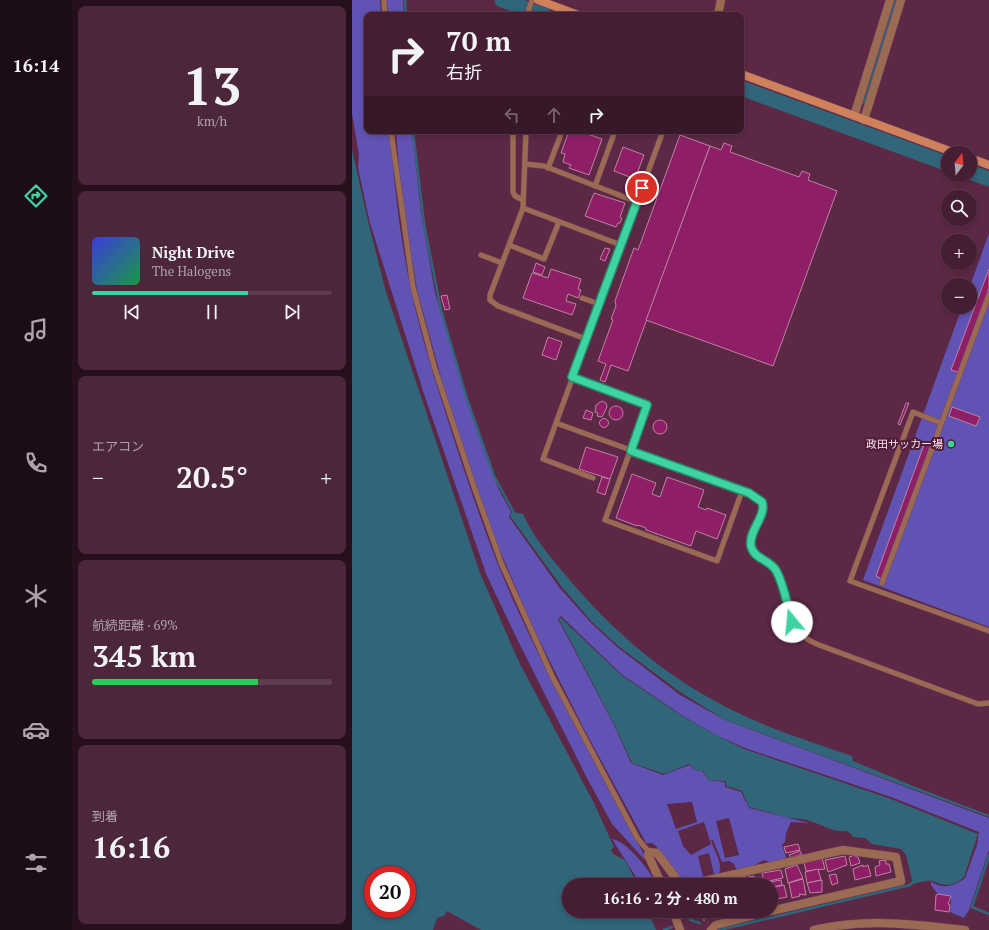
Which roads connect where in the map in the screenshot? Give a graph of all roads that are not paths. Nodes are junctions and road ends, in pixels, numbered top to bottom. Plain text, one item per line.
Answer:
1 (384, 0) edge
2 (532, 0) edge
3 (538, 0) edge
4 (721, 0) edge
5 (890, 0) edge
6 (901, 0) edge
7 (556, 3) edge
8 (385, 12) edge
9 (528, 12) edge
10 (572, 12) edge
11 (719, 12) edge
12 (744, 75) edge
13 (854, 116) junction
14 (864, 120) junction
15 (391, 134) edge
16 (513, 134) edge
17 (526, 134) edge
18 (560, 134) edge
19 (614, 134) edge
20 (663, 134) edge
21 (941, 148) edge
22 (977, 161) edge
23 (525, 164) junction
24 (989, 165) edge
25 (548, 168) junction
26 (595, 186) junction
27 (523, 200) junction
28 (637, 202) junction
29 (523, 208) junction
30 (559, 222) junction
31 (509, 245) junction
32 (621, 245) junction
33 (481, 255) dead end
34 (502, 263) junction
35 (989, 295) edge
36 (582, 298) dead end
37 (599, 304) junction
38 (586, 339) junction
39 (572, 377) junction
40 (556, 423) junction
41 (941, 423) junction
42 (631, 451) junction
43 (593, 478) dead end
44 (742, 491) junction
45 (882, 583) dead end
46 (989, 631) edge
47 (989, 704) edge
48 (649, 852) junction
49 (659, 878) edge
50 (676, 878) edge
51 (718, 878) edge
52 (778, 909) edge
53 (676, 918) edge
54 (746, 918) edge
55 (713, 927) edge
56 (680, 930) edge
57 (814, 930) edge
58 (965, 930) edge

1 - 8 lane
2 - 9 lane
3 - 7 street
4 - 11 street
5 - 13 street
6 - 14 street
7 - 10 street
12 - 13 street
13 - 14 street
14 - 21 street
15 - 48 lane
16 - 27 lane
17 - 23 lane
18 - 25 lane
19 - 26 lane
20 - 28 lane
22 - 24 street
23 - 25 lane
23 - 27 lane
25 - 26 lane
26 - 28 lane
27 - 29 lane
28 - 32 lane
29 - 30 lane
29 - 31 lane
30 - 31 lane
30 - 32 lane
31 - 34 lane
32 - 37 lane
33 - 34 lane
34 - 38 lane
35 - 41 lane
36 - 37 lane
37 - 38 lane
38 - 39 lane
39 - 40 lane
39 - 42 lane
40 - 42 lane
40 - 43 lane
41 - 45 lane
41 - 46 lane
42 - 44 lane
42 - 44 lane
44 - 47 lane
48 - 49 street
48 - 50 street
51 - 52 street
53 - 56 street
54 - 55 street
57 - 58 street

